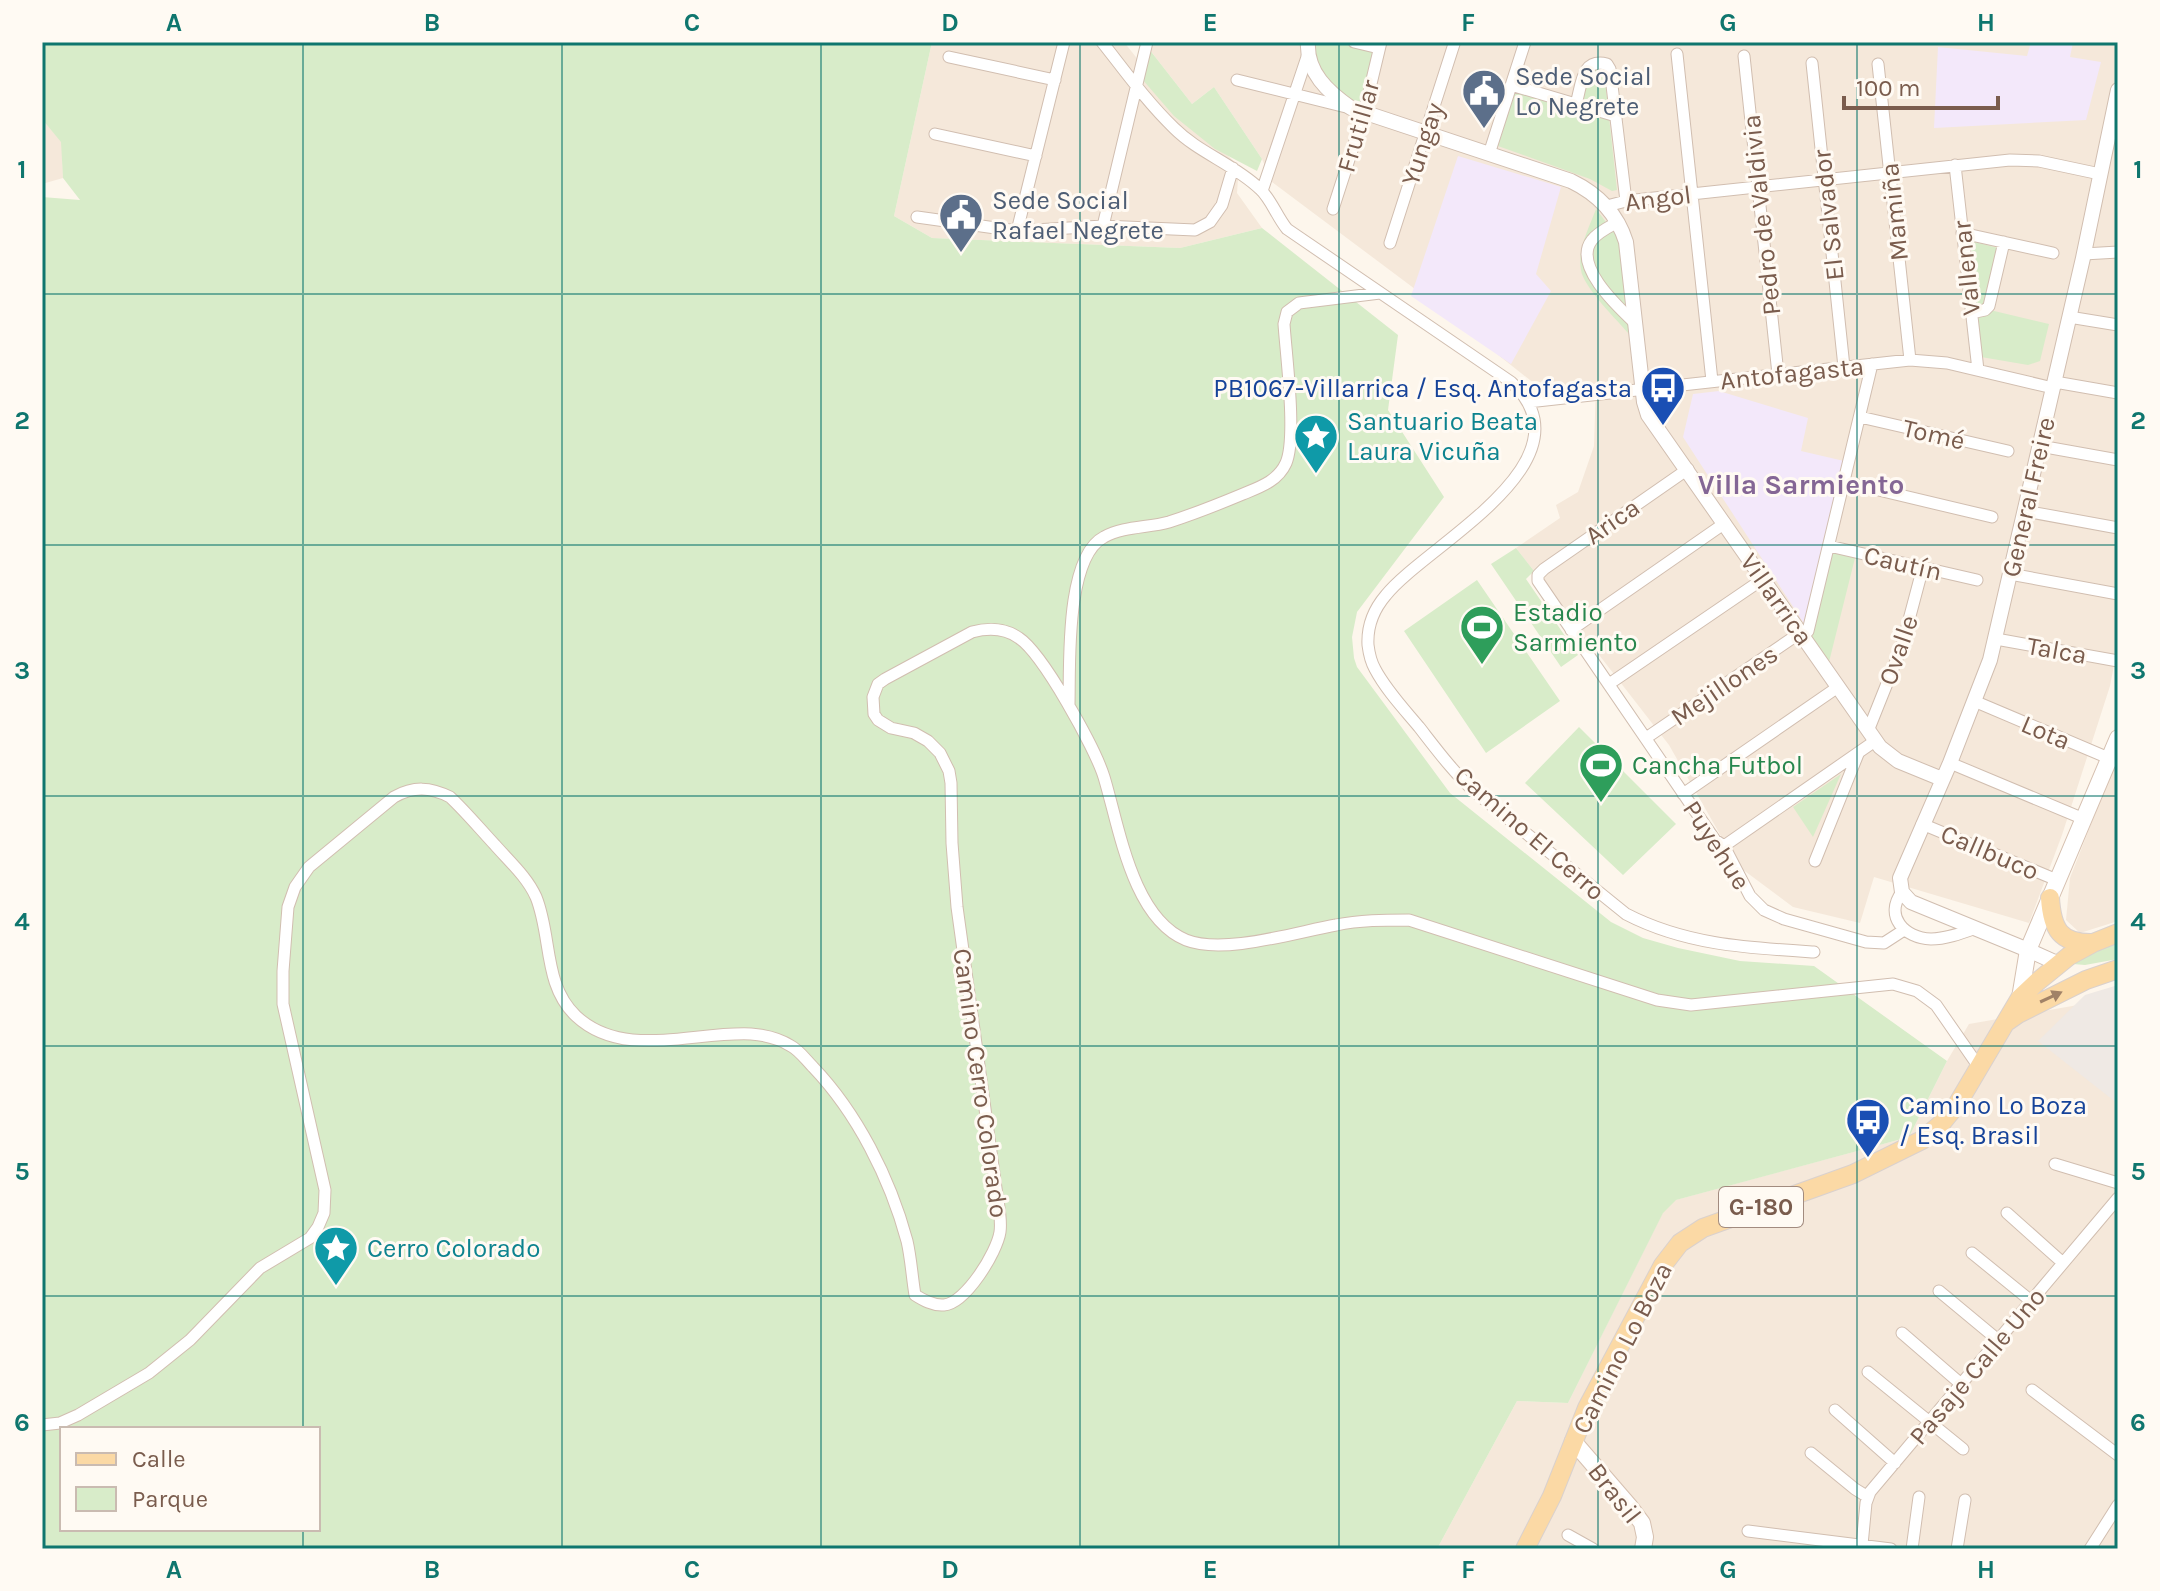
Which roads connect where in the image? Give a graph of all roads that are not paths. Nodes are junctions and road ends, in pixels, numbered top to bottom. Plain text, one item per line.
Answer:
1 (1064, 42) edge
2 (1102, 42) edge
3 (1147, 42) edge
4 (1354, 42) edge
5 (1525, 42) edge
6 (1454, 44) dead end
7 (1380, 45) edge
8 (1308, 48) edge
9 (1677, 54) dead end
10 (1744, 56) dead end
11 (949, 57) dead end
12 (1812, 63) dead end
13 (1878, 64) dead end
14 (1055, 80) junction
15 (1237, 80) dead end
16 (1136, 85) junction
17 (1511, 85) junction
18 (2118, 90) edge
19 (1294, 95) junction
20 (1576, 104) junction
21 (1357, 110) junction
22 (1616, 116) junction
23 (1427, 133) junction
24 (935, 134) dead end
25 (1489, 154) junction
26 (1036, 156) junction
27 (2111, 156) edge
28 (1955, 165) junction
29 (1233, 168) junction
30 (1889, 172) junction
31 (2100, 174) junction
32 (1824, 179) junction
33 (1758, 186) junction
34 (1262, 191) junction
35 (1692, 194) junction
36 (1626, 201) junction
37 (1607, 206) junction
38 (1333, 209) dead end
39 (917, 217) dead end
40 (1618, 222) junction
41 (1103, 226) junction
42 (1017, 231) junction
43 (1962, 233) junction
44 (2004, 242) junction
45 (1390, 243) dead end
46 (2118, 252) edge
47 (2053, 253) dead end
48 (2084, 254) junction
49 (1380, 293) junction
50 (1971, 313) junction
51 (2069, 317) junction
52 (1636, 325) junction
53 (2118, 325) edge
54 (1910, 360) junction
55 (1872, 364) junction
56 (1844, 367) junction
57 (1978, 370) junction
58 (1778, 374) junction
59 (1712, 381) junction
60 (2054, 385) junction
61 (1642, 390) junction
62 (2118, 393) edge
63 (1528, 402) junction
64 (1860, 417) junction
65 (2040, 446) junction
66 (2008, 451) dead end
67 (2118, 460) edge
68 (1688, 469) junction
69 (1845, 482) junction
70 (2025, 511) junction
71 (1992, 517) dead end
72 (1725, 523) junction
73 (2118, 528) edge
74 (1829, 546) junction
75 (1923, 567) junction
76 (2010, 574) junction
77 (1538, 575) joint
78 (1763, 579) junction
79 (1977, 580) dead end
80 (2118, 594) edge
81 (1571, 630) junction
82 (1803, 636) junction
83 (1996, 639) junction
84 (2118, 661) edge
85 (1609, 684) junction
86 (1838, 687) junction
87 (1974, 701) junction
88 (1069, 706) junction
89 (1872, 736) junction
90 (1646, 738) junction
91 (2118, 738) edge
92 (1858, 753) junction
93 (2114, 760) edge
94 (1950, 763) junction
95 (1942, 779) junction
96 (1683, 794) junction
97 (2084, 819) junction
98 (1922, 824) junction
99 (1724, 846) junction
100 (1815, 861) dead end
101 (2057, 880) junction
102 (1902, 892) junction
103 (2050, 898) junction
104 (1976, 928) junction
105 (1904, 930) junction
106 (2118, 933) edge
107 (2093, 943) junction
108 (2028, 950) junction
109 (1814, 952) dead end
110 (2059, 964) junction
111 (2110, 971) edge
112 (2020, 998) junction
113 (2003, 1026) junction
114 (1979, 1067) junction
115 (2055, 1164) dead end
116 (2118, 1183) edge
117 (2118, 1198) edge
118 (2007, 1213) dead end
119 (1972, 1253) dead end
120 (2063, 1263) junction
121 (1939, 1291) dead end
122 (2031, 1301) junction
123 (1902, 1333) dead end
124 (1998, 1340) junction
125 (1868, 1372) dead end
126 (1961, 1384) junction
127 (2032, 1390) dead end
128 (1835, 1410) dead end
129 (1930, 1422) junction
130 (42, 1425) edge
131 (1573, 1441) junction
132 (1963, 1449) dead end
133 (1811, 1453) dead end
134 (2118, 1455) edge
135 (1895, 1463) junction
136 (1868, 1497) junction
137 (1919, 1497) dead end
138 (1965, 1500) dead end
139 (2118, 1505) edge
140 (1748, 1531) dead end
141 (1568, 1535) dead end
142 (1862, 1545) junction
143 (1525, 1549) edge
144 (1593, 1549) edge
145 (1643, 1549) edge
146 (1891, 1549) edge
147 (1912, 1549) edge
148 (1957, 1549) edge
149 (2090, 1549) edge

1 - 14 street
2 - 16 street
3 - 16 street
4 - 7 street
5 - 17 street
6 - 23 street, Yungay
7 - 21 street, Frutillar
8 - 19 street
8 - 21 street
9 - 35 street
10 - 33 street, Pedro de Valdivia
11 - 14 street
12 - 32 street, El Salvador
13 - 30 street, Mamiña
14 - 26 street
15 - 19 street, Angol
16 - 29 street
16 - 41 street
17 - 20 street
17 - 25 street
18 - 27 street, General Freire
19 - 21 street, Angol
19 - 34 street
20 - 22 street
20 - 22 street
21 - 23 street, Angol
21 - 38 street, Frutillar
22 - 36 street
23 - 25 street, Angol
23 - 45 street, Yungay
24 - 26 street
25 - 37 street, Angol
26 - 42 street
27 - 31 street, General Freire
28 - 30 street, Angol
28 - 31 street, Angol
28 - 43 street, Vallenar
29 - 34 street
29 - 41 street
30 - 32 street, Angol
30 - 54 street, Mamiña
31 - 48 street, General Freire
32 - 33 street, Angol
32 - 56 street, El Salvador
33 - 35 street, Angol
33 - 58 street, Pedro de Valdivia
34 - 49 street
35 - 36 street, Angol
35 - 59 street
36 - 37 street, Angol
37 - 40 street, Villarrica
39 - 42 street
40 - 52 street, Villarrica
40 - 52 street
41 - 42 street
43 - 44 street
43 - 50 street, Vallenar
44 - 47 street
44 - 50 street
46 - 48 street
48 - 51 street, General Freire
49 - 63 street
49 - 88 street, Camino Cerro Colorado
50 - 57 street, Vallenar
51 - 53 street
51 - 60 street, General Freire
52 - 61 street, Villarrica
54 - 55 street, Antofagasta
54 - 57 street, Antofagasta
55 - 56 street, Antofagasta
55 - 64 street
56 - 58 street, Antofagasta
57 - 60 street, Antofagasta
58 - 59 street, Antofagasta
59 - 61 street, Antofagasta
60 - 62 street, Antofagasta
60 - 65 street, General Freire
61 - 63 street, Antofagasta
61 - 68 street, Villarrica
63 - 109 street, Camino El Cerro
64 - 66 street, Tomé
64 - 69 street
65 - 67 street
65 - 70 street, General Freire
68 - 72 street, Villarrica
68 - 77 street, Arica
69 - 71 street
69 - 74 street
70 - 73 street
70 - 76 street, General Freire
72 - 78 street, Villarrica
72 - 81 street
74 - 75 street, Cautín
74 - 82 street
75 - 79 street, Cautín
75 - 89 street, Ovalle
76 - 80 street
76 - 83 street, General Freire
77 - 81 street, Puyehue
78 - 82 street, Villarrica
78 - 85 street
81 - 85 street, Puyehue
82 - 86 street, Villarrica
82 - 90 street, Mejillones
83 - 84 street, Talca
83 - 87 street, General Freire
85 - 90 street, Puyehue
86 - 89 street, Villarrica
86 - 96 street
87 - 93 street, Lota
87 - 94 street, General Freire
88 - 114 street, Camino Cerro Colorado
88 - 130 street, Camino Cerro Colorado
89 - 92 street
89 - 95 street, Villarrica
90 - 96 street, Puyehue
91 - 93 main road, Camino Lo Boza
92 - 99 street
92 - 100 street
93 - 97 main road, Camino Lo Boza
94 - 95 street, General Freire
94 - 97 street
95 - 98 street, General Freire
96 - 99 street, Puyehue
97 - 101 main road, Camino Lo Boza
98 - 101 street, Callbuco
98 - 102 street, General Freire
99 - 105 street, Puyehue
101 - 103 main road, Camino Lo Boza
102 - 104 street
102 - 105 street
103 - 107 main road
103 - 108 main road, Camino Lo Boza
104 - 105 street
104 - 108 street
106 - 107 main road, G-180
107 - 110 main road, G-180
108 - 110 street
108 - 112 main road, Camino Lo Boza
110 - 111 main road
110 - 112 main road, G-180
113 -> 111 main road, G-180
112 - 113 main road, Camino Lo Boza / G-180
113 - 114 main road, Camino Lo Boza / G-180
114 - 131 main road, Camino Lo Boza / G-180
115 - 116 street
117 - 120 street, Pasaje Calle Uno
118 - 120 street
119 - 122 street
120 - 122 street, Pasaje Calle Uno
121 - 124 street
122 - 124 street, Pasaje Calle Uno
123 - 126 street
124 - 126 street, Pasaje Calle Uno
125 - 129 street
126 - 129 street, Pasaje Calle Uno
127 - 134 street
128 - 135 street
129 - 132 street
129 - 135 street, Pasaje Calle Uno
131 - 143 main road, Camino Lo Boza / G-180
131 - 145 main road, Brasil
133 - 136 street
135 - 136 street, Pasaje Calle Uno
136 - 142 street
137 - 147 street
138 - 148 street
139 - 149 street
140 - 142 street
141 - 144 street
142 - 146 street

